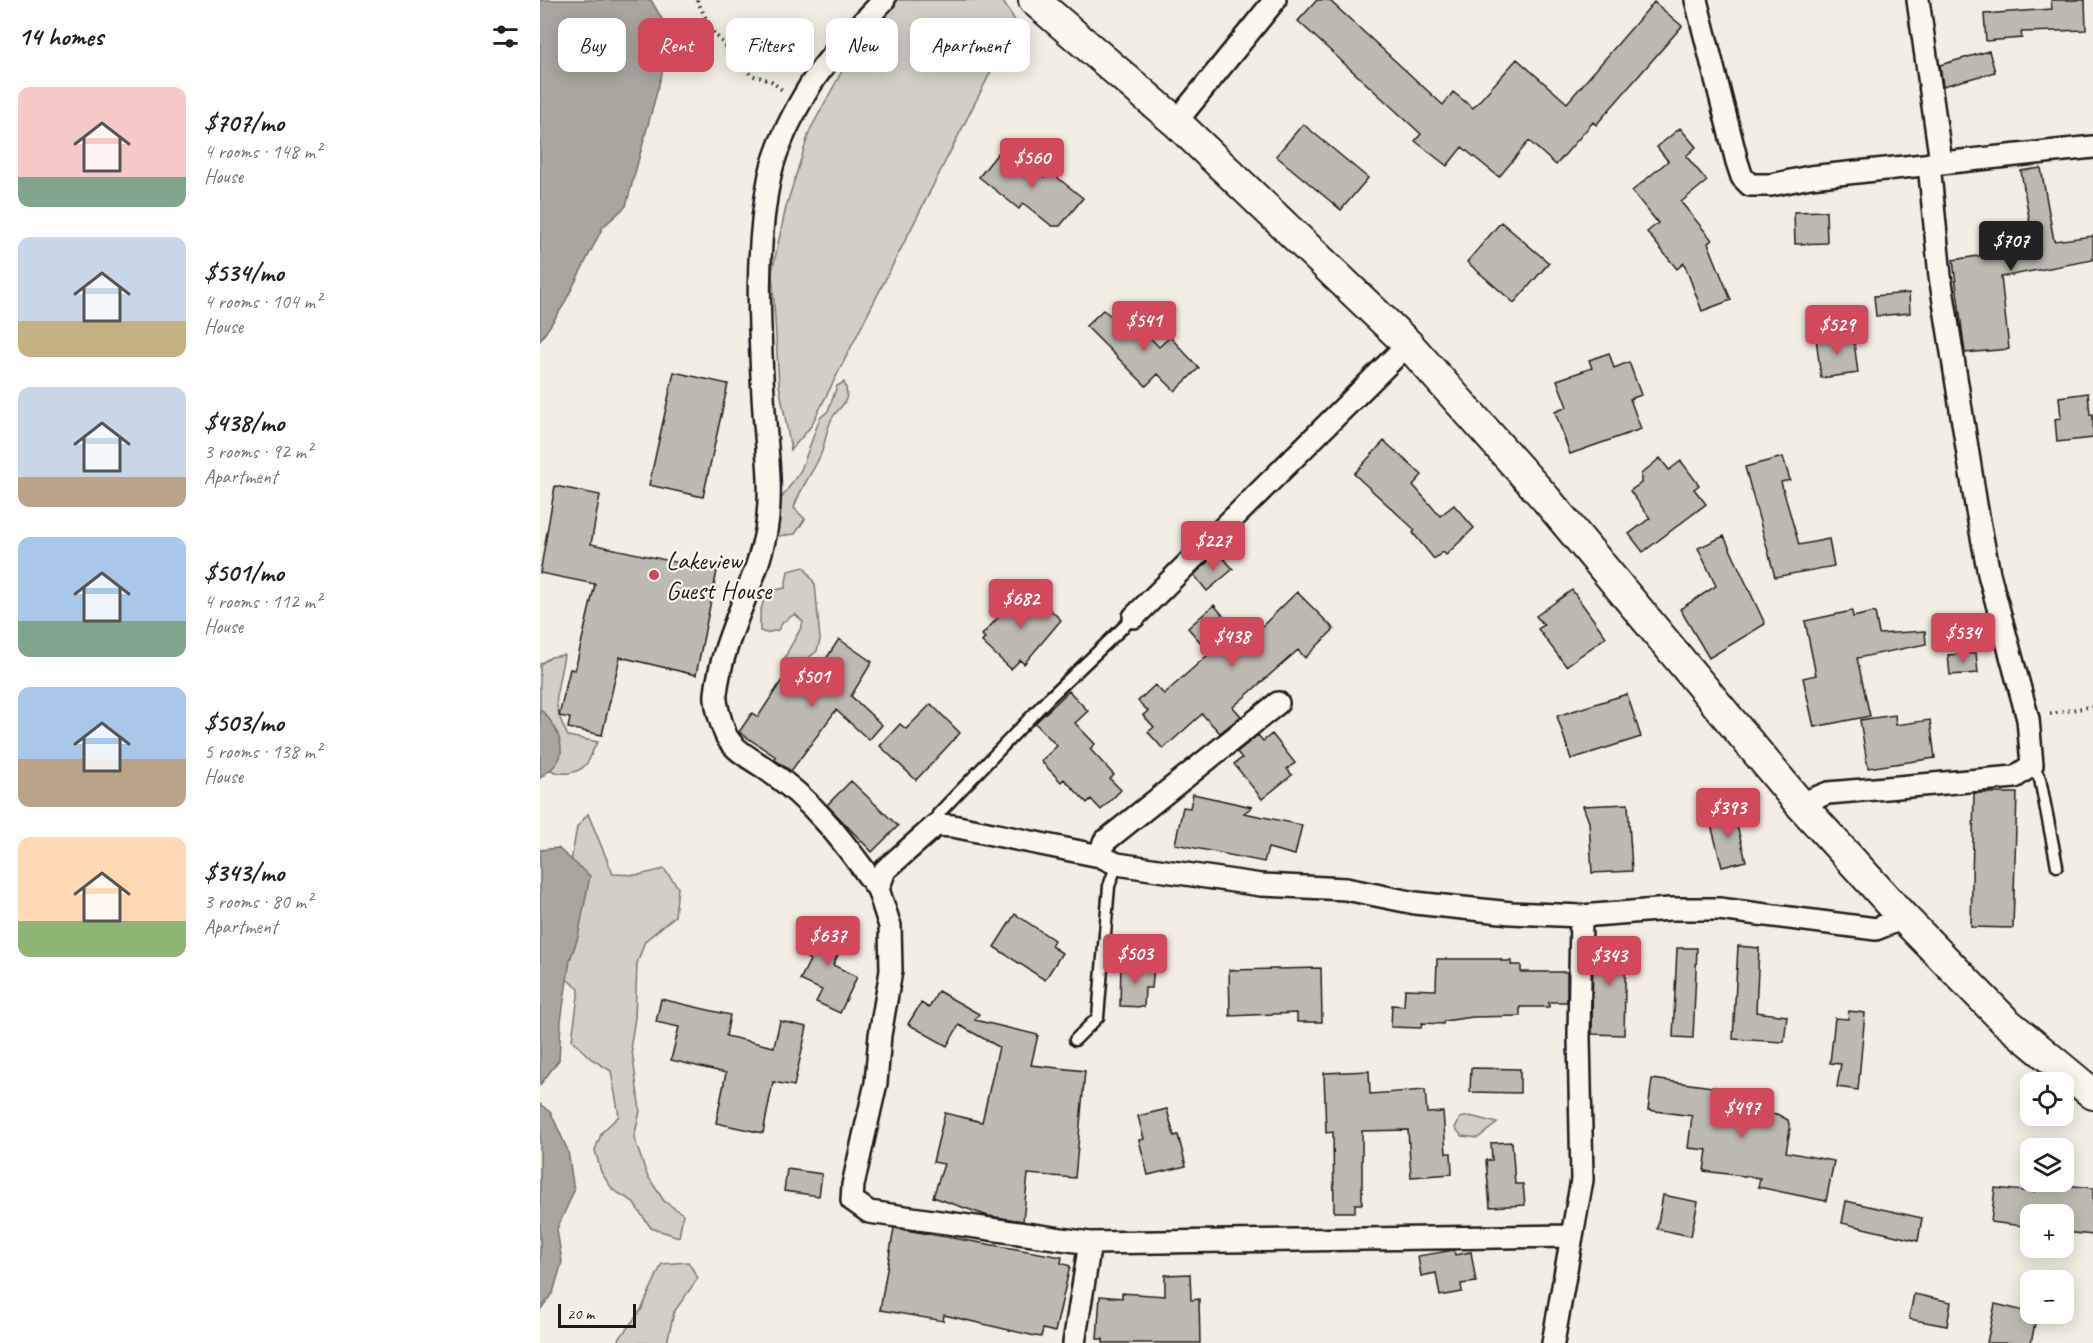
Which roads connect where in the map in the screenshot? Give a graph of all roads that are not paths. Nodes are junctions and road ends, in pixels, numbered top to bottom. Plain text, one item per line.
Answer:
1 (884, 0) edge
2 (1034, 0) edge
3 (1275, 0) edge
4 (1696, 0) edge
5 (1918, 0) edge
6 (1176, 122) junction
7 (2093, 147) edge
8 (1935, 163) junction
9 (1408, 344) junction
10 (1134, 617) joint
11 (1278, 703) dead end
12 (2032, 765) junction
13 (1800, 804) junction
14 (936, 825) junction
15 (1109, 860) junction
16 (2057, 866) dead end
17 (878, 889) junction
18 (1581, 916) junction
19 (1904, 918) junction
20 (1075, 1040) dead end
21 (2093, 1094) edge
22 (1572, 1236) junction
23 (1090, 1243) junction
24 (1074, 1343) edge
25 (1553, 1343) edge

1 - 17 street
2 - 6 main road
3 - 6 street
4 - 8 street
5 - 8 street
6 - 9 main road
7 - 8 street
8 - 12 street
9 - 10 street
9 - 13 main road
10 - 14 lane
11 - 15 street
12 - 13 street
12 - 16 lane
13 - 19 main road
14 - 15 street
14 - 17 street
15 - 18 street
15 - 20 lane
17 - 23 street
18 - 19 street
18 - 22 street
19 - 21 main road
22 - 23 street
22 - 25 street
23 - 24 street

